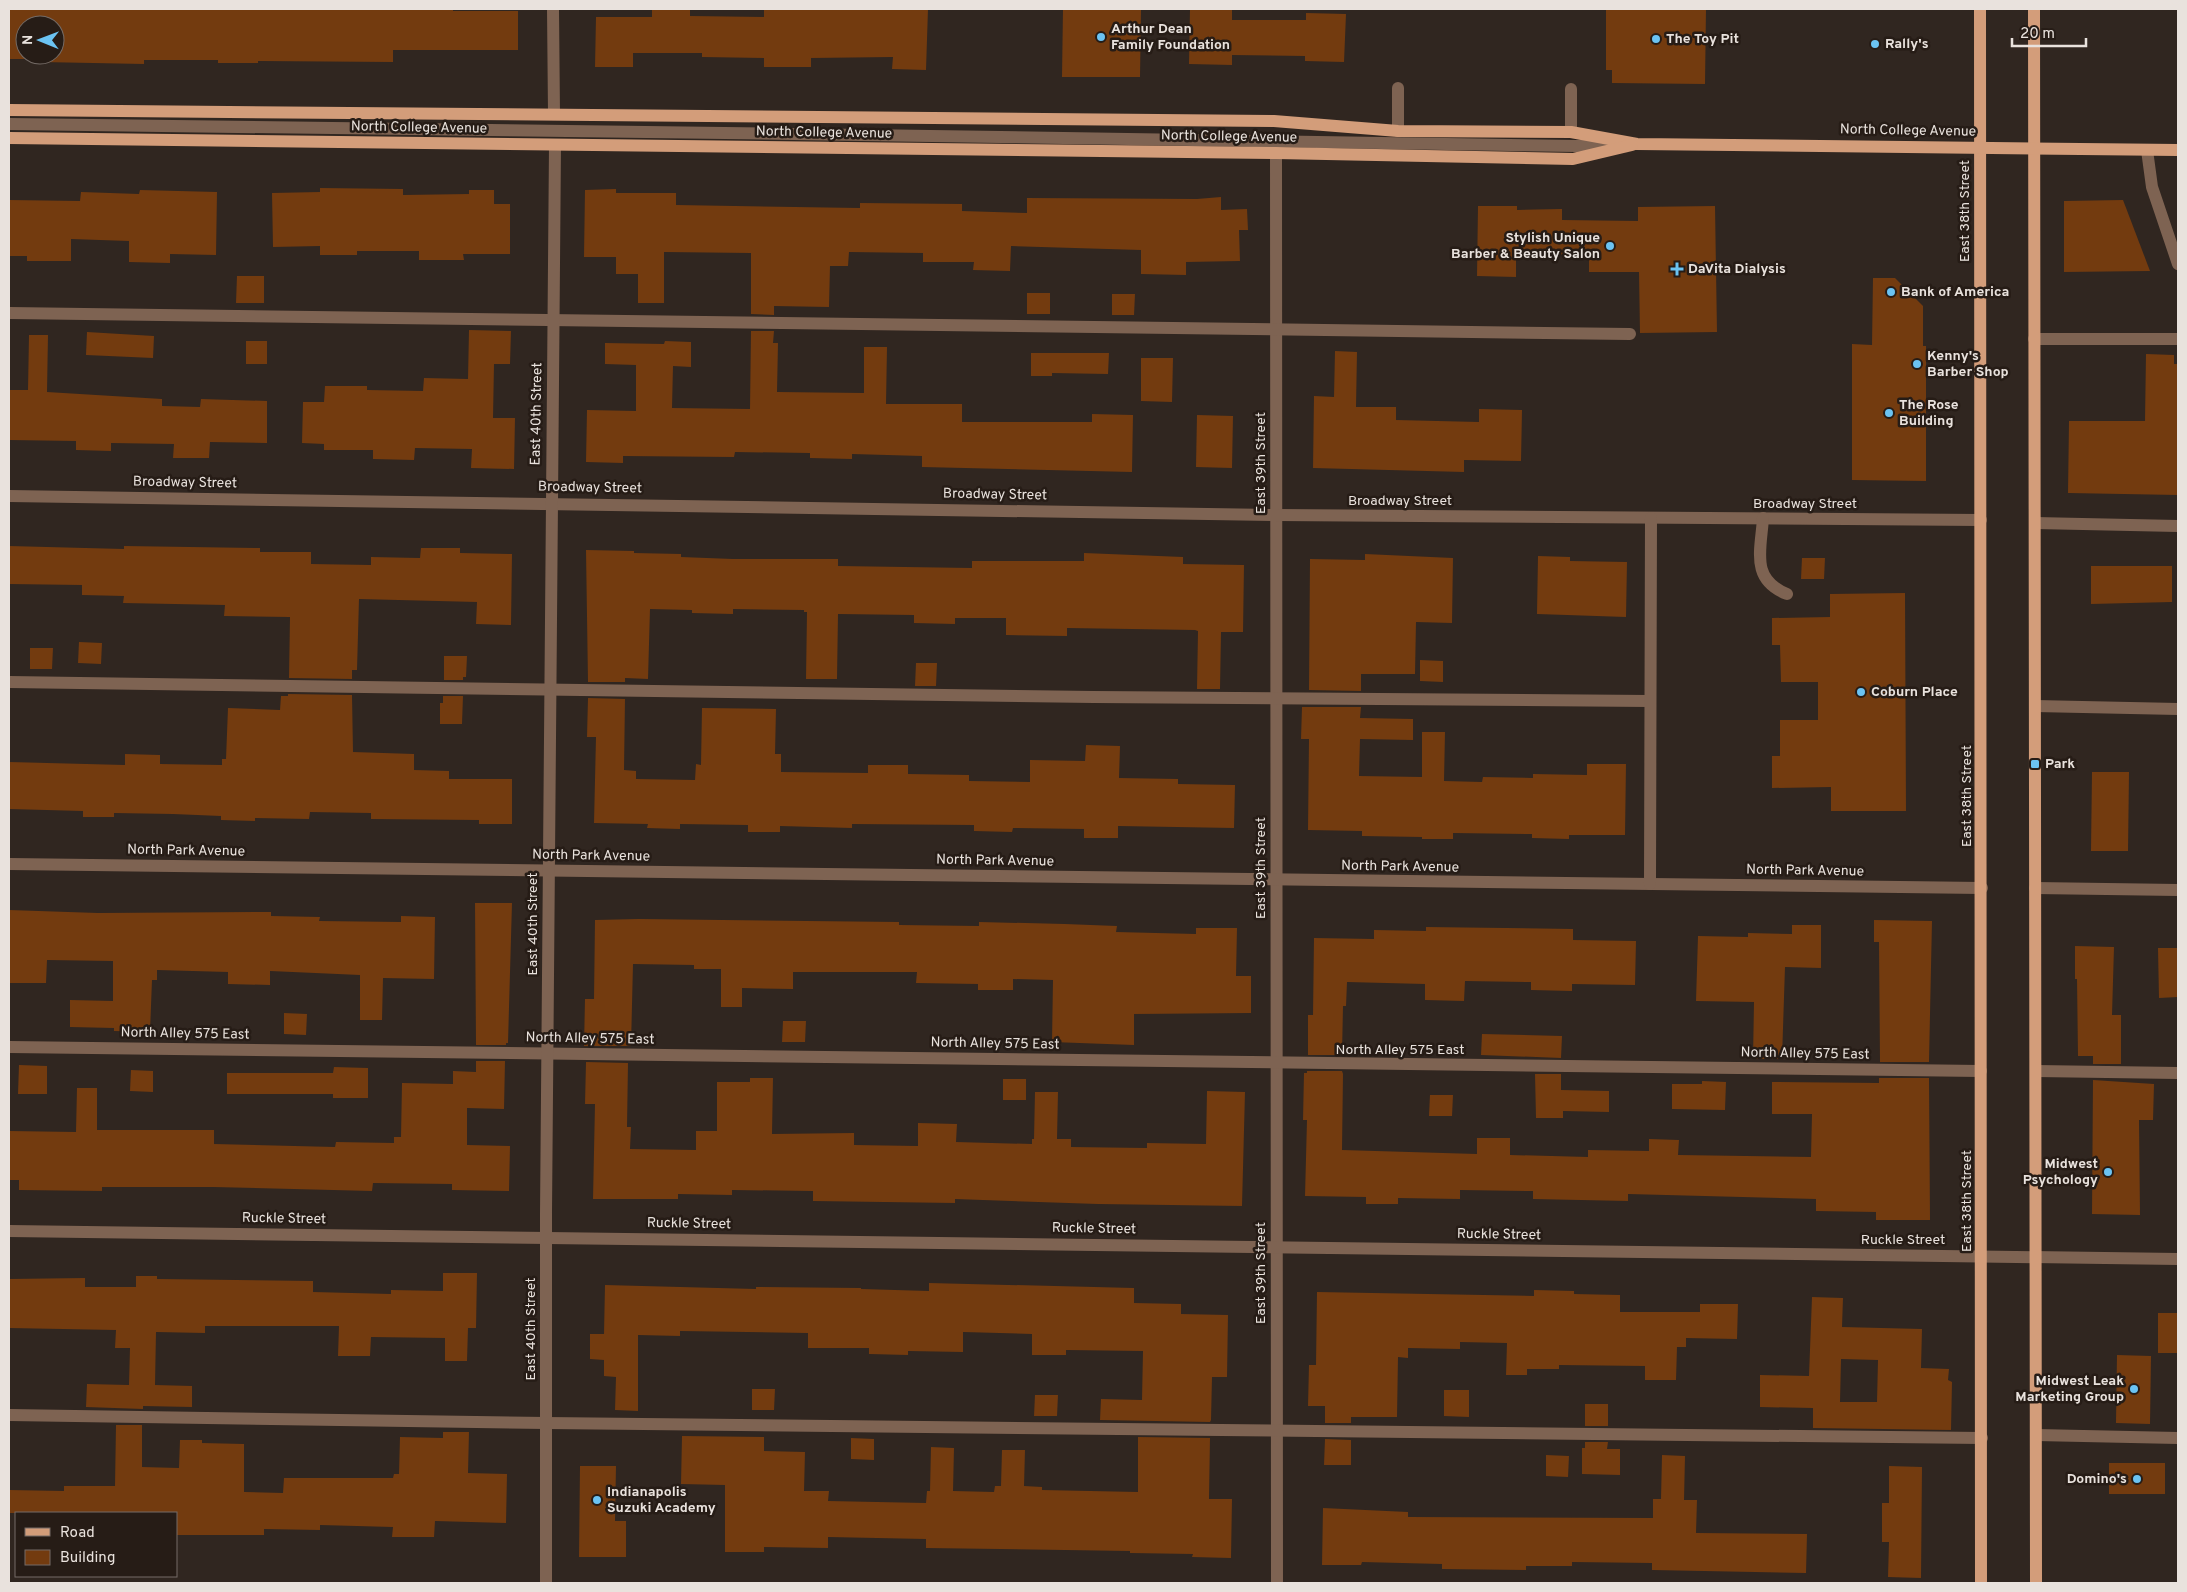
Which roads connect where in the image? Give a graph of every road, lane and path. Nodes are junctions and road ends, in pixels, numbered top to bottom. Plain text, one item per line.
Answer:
1 (553, 9) edge
2 (1980, 9) edge
3 (2034, 9) edge
4 (1398, 88) dead end
5 (1571, 89) dead end
6 (9, 110) edge
7 (554, 114) junction
8 (9, 124) edge
9 (1398, 131) junction
10 (1571, 132) junction
11 (9, 138) edge
12 (554, 144) junction
13 (1637, 144) junction
14 (1980, 147) junction
15 (2034, 149) junction
16 (2147, 150) junction
17 (2178, 150) edge
18 (1276, 153) junction
19 (2178, 264) edge
20 (9, 314) edge
21 (553, 322) junction
22 (1276, 330) junction
23 (1630, 334) dead end
24 (2034, 339) junction
25 (2178, 339) edge
26 (9, 496) edge
27 (551, 503) junction
28 (1276, 515) junction
29 (1651, 518) junction
30 (1763, 518) junction
31 (1981, 520) junction
32 (2035, 523) junction
33 (2178, 526) edge
34 (1786, 594) dead end
35 (9, 682) edge
36 (550, 688) junction
37 (1276, 698) junction
38 (1650, 700) junction
39 (2035, 706) junction
40 (2178, 709) edge
41 (9, 864) edge
42 (549, 870) junction
43 (1276, 880) junction
44 (1650, 884) junction
45 (1982, 888) junction
46 (2036, 888) junction
47 (2178, 890) edge
48 (9, 1047) edge
49 (547, 1054) junction
50 (1276, 1064) junction
51 (1982, 1071) junction
52 (2036, 1071) junction
53 (2178, 1073) edge
54 (9, 1231) edge
55 (546, 1237) junction
56 (1276, 1247) junction
57 (1982, 1255) junction
58 (2036, 1256) junction
59 (2178, 1259) edge
60 (9, 1414) edge
61 (546, 1423) junction
62 (1277, 1430) junction
63 (2036, 1435) junction
64 (1982, 1438) junction
65 (2178, 1438) edge
66 (546, 1583) edge
67 (1277, 1583) edge
68 (1981, 1583) edge
69 (2036, 1583) edge

1 - 7 street
2 - 14 main road, East 38th Street
3 - 15 main road
4 - 9 street
5 - 10 street
6 - 7 main road, North College Avenue
7 - 9 main road, North College Avenue
8 - 13 street, North College Avenue
9 - 10 main road, North College Avenue
10 - 13 main road, North College Avenue
11 - 12 main road, North College Avenue
12 - 18 main road, North College Avenue
12 - 21 street, East 40th Street
13 - 14 main road, North College Avenue
13 - 18 main road, North College Avenue
14 - 15 main road, North College Avenue
14 - 31 main road, East 38th Street
15 - 16 main road, North College Avenue
15 - 24 main road
16 - 17 main road, North College Avenue
16 - 19 street
18 - 22 street, East 39th Street
20 - 21 street
21 - 22 street
21 - 27 street, East 40th Street
22 - 23 street
22 - 28 street, East 39th Street
24 - 25 street
24 - 32 main road
26 - 27 street, Broadway Street
27 - 28 street, Broadway Street
27 - 36 street, East 40th Street
28 - 29 street, Broadway Street
28 - 37 street, East 39th Street
29 - 30 street, Broadway Street
29 - 38 street
30 - 31 street, Broadway Street
30 - 34 street
31 - 45 main road, East 38th Street
32 - 33 street
32 - 39 main road
35 - 36 street
36 - 37 street
36 - 42 street, East 40th Street
37 - 38 street
37 - 43 street, East 39th Street
38 - 44 street
39 - 40 street
39 - 46 main road
41 - 42 street, North Park Avenue
42 - 43 street, North Park Avenue
42 - 49 street, East 40th Street
43 - 44 street, North Park Avenue
43 - 50 street, East 39th Street
44 - 45 street, North Park Avenue
45 - 51 main road, East 38th Street
46 - 47 street
46 - 52 main road
48 - 49 street, North Alley 575 East
49 - 50 street, North Alley 575 East
49 - 55 street, East 40th Street
50 - 51 street, North Alley 575 East
50 - 56 street, East 39th Street
51 - 57 main road, East 38th Street
52 - 53 street
52 - 58 main road
54 - 55 street, Ruckle Street
55 - 56 street, Ruckle Street
55 - 61 street, East 40th Street
56 - 57 street, Ruckle Street
56 - 62 street, East 39th Street
57 - 58 street, Ruckle Street
57 - 64 main road, East 38th Street
58 - 59 street, Ruckle Street
58 - 63 main road
60 - 61 street
61 - 62 street
61 - 66 street, East 40th Street
62 - 64 street
62 - 67 street, East 39th Street
63 - 65 street
63 - 69 main road
64 - 68 main road, East 38th Street

